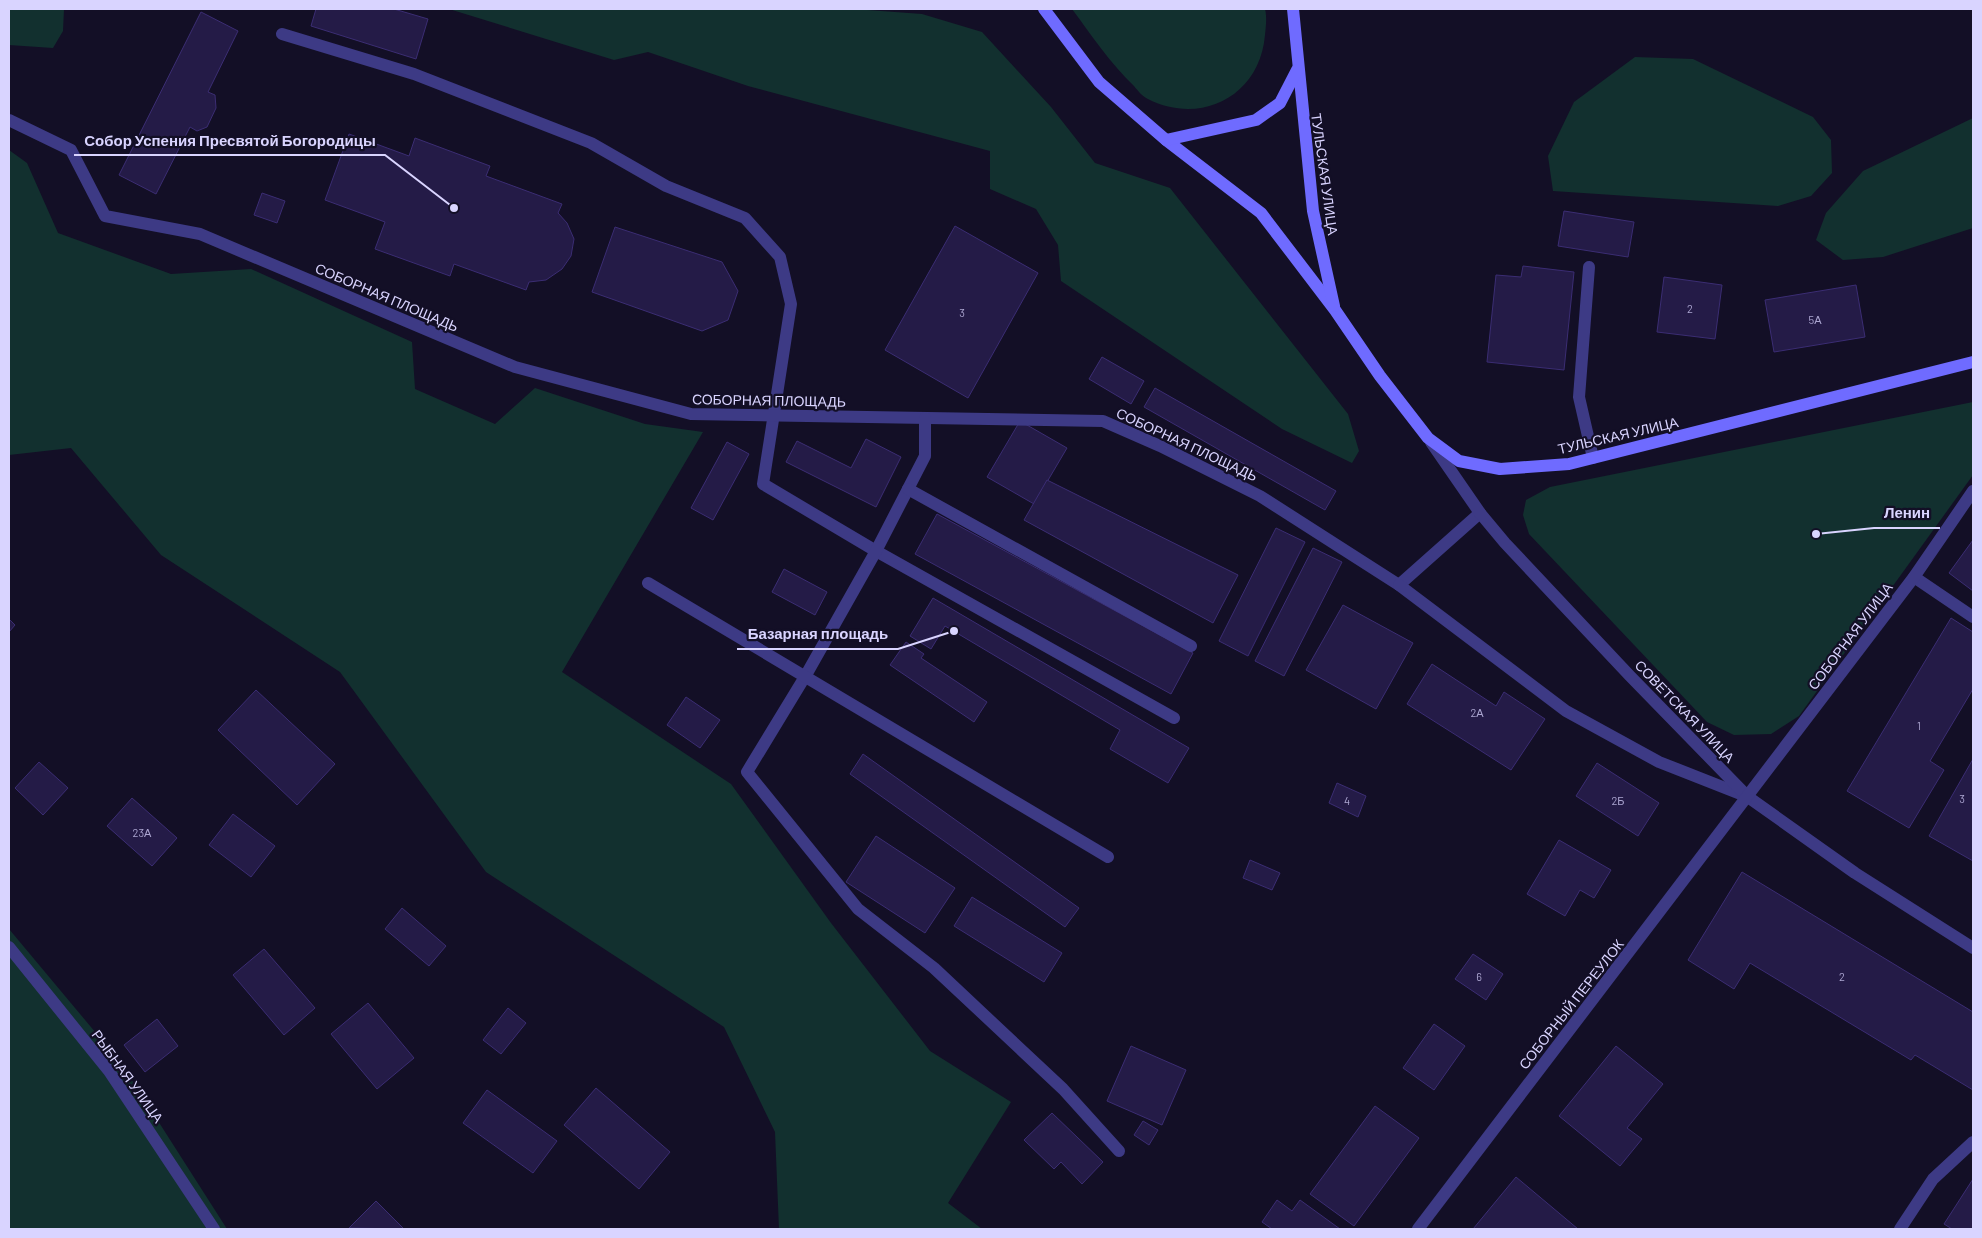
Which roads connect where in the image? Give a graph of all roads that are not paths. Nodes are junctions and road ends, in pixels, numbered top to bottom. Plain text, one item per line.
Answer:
1 (1044, 9) edge
2 (1292, 9) edge
3 (282, 34) dead end
4 (1297, 70) junction
5 (9, 120) edge
6 (1166, 140) junction
7 (1589, 267) dead end
8 (1335, 310) junction
9 (1973, 362) edge
10 (773, 416) junction
11 (925, 418) junction
12 (1428, 438) junction
13 (1592, 458) junction
14 (908, 489) junction
15 (1973, 491) edge
16 (1480, 513) junction
17 (876, 551) junction
18 (1914, 576) junction
19 (648, 583) dead end
20 (1399, 585) junction
21 (1973, 617) edge
22 (1192, 646) dead end
23 (806, 675) junction
24 (1174, 718) dead end
25 (1748, 797) junction
26 (1108, 857) dead end
27 (9, 947) edge
28 (1973, 948) edge
29 (1973, 1142) edge
30 (1119, 1151) dead end
31 (214, 1229) edge
32 (1418, 1229) edge
33 (1900, 1229) edge

1 - 6 main road, ТУЛЬСКАЯ УЛИЦА
2 - 4 main road, ТУЛЬСКАЯ УЛИЦА
3 - 10 street
4 - 6 main road
4 - 8 main road, ТУЛЬСКАЯ УЛИЦА
5 - 10 street, СОБОРНАЯ ПЛОЩАДЬ
6 - 8 main road, ТУЛЬСКАЯ УЛИЦА
7 - 13 street
8 - 12 main road, ТУЛЬСКАЯ УЛИЦА
9 - 13 main road, ТУЛЬСКАЯ УЛИЦА
10 - 11 street, СОБОРНАЯ ПЛОЩАДЬ
10 - 17 street
11 - 14 street
11 - 20 street, СОБОРНАЯ ПЛОЩАДЬ
12 - 13 main road, ТУЛЬСКАЯ УЛИЦА
12 - 16 street, СОВЕТСКАЯ УЛИЦА
14 - 17 street
14 - 22 street
15 - 18 street, СОБОРНАЯ УЛИЦА
16 - 20 street
16 - 25 street, СОВЕТСКАЯ УЛИЦА
17 - 23 street
17 - 24 street
18 - 21 street
18 - 25 street, СОБОРНАЯ УЛИЦА
19 - 23 street
20 - 25 street, СОБОРНАЯ ПЛОЩАДЬ
23 - 26 street
23 - 30 street
25 - 28 street, СОВЕТСКАЯ УЛИЦА
25 - 32 street, СОБОРНЫЙ ПЕРЕУЛОК
27 - 31 street, РЫБНАЯ УЛИЦА
29 - 33 street

